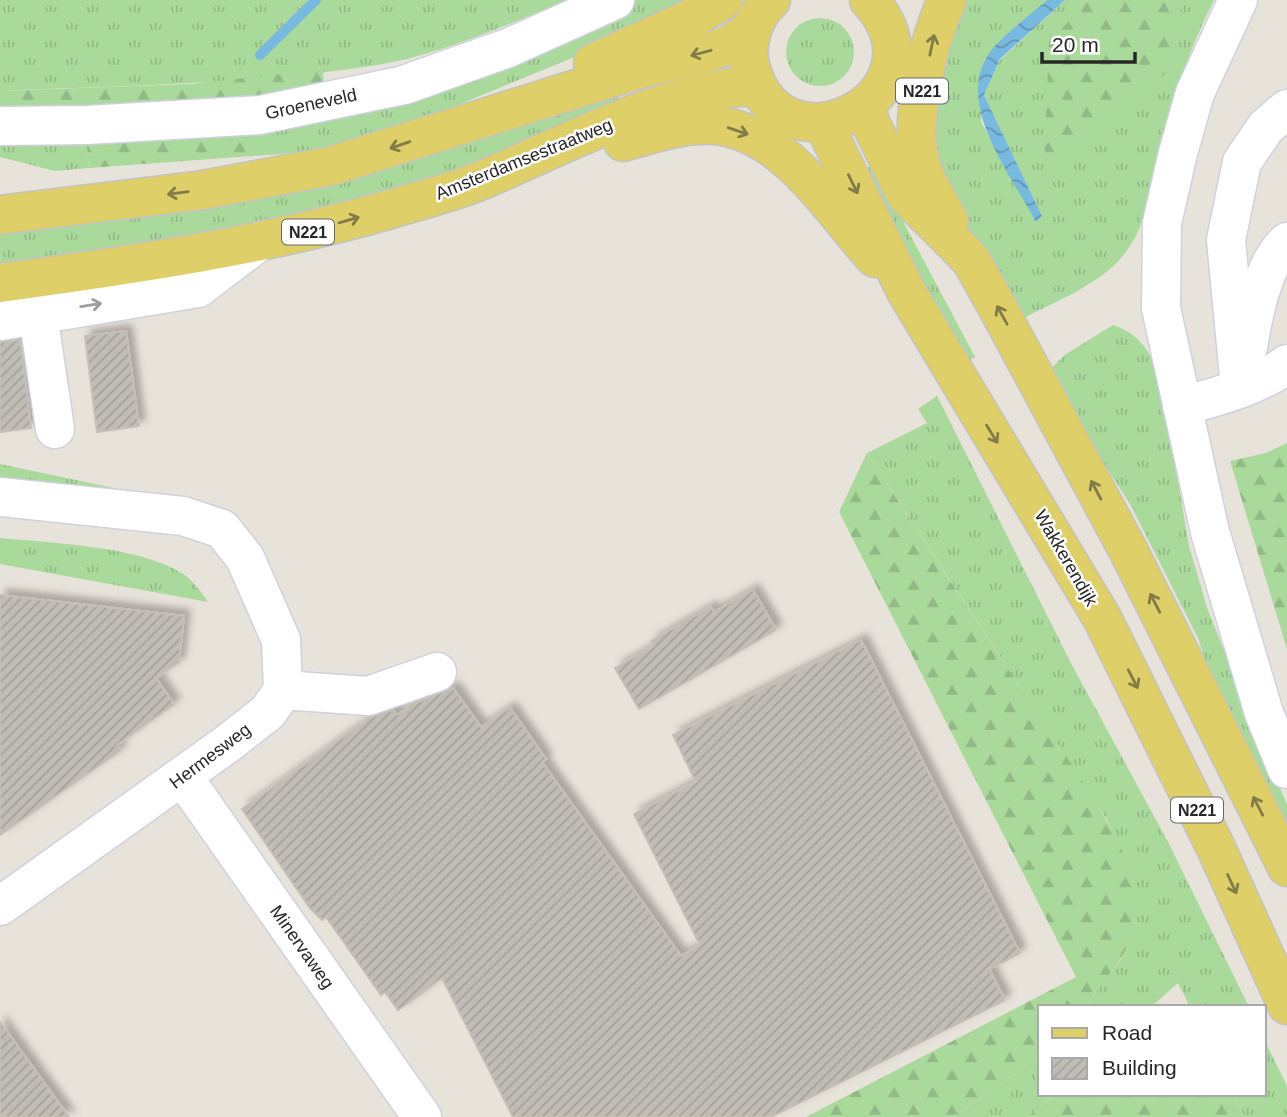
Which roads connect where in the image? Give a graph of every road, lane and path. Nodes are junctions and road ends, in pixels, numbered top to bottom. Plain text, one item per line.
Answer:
1 (723, 0) edge
2 (947, 0) edge
3 (1238, 0) edge
4 (611, 2) edge
5 (883, 6) edge
6 (762, 14) edge
7 (757, 88) junction
8 (866, 106) junction
9 (1287, 109) edge
10 (465, 123) junction
11 (823, 123) junction
12 (0, 126) edge
13 (474, 183) junction
14 (0, 215) edge
15 (260, 241) junction
16 (1287, 242) edge
17 (971, 260) junction
18 (0, 283) edge
19 (907, 293) junction
20 (38, 313) junction
21 (0, 321) edge
22 (1287, 364) edge
23 (1240, 387) junction
24 (1182, 406) junction
25 (55, 429) dead end
26 (0, 497) edge
27 (437, 672) dead end
28 (283, 690) junction
29 (1287, 769) edge
30 (183, 777) junction
31 (1287, 867) edge
32 (0, 906) edge
33 (1287, 1005) edge
34 (422, 1117) edge

1 - 10 main road
17 -> 2 main road, N221
3 - 24 street
4 - 12 street, Groeneveld
5 - 8 main road, N221
6 - 7 main road
6 -> 10 main road
7 - 11 main road
7 - 13 main road, Amsterdamsestraatweg / N221
8 - 11 main road
8 - 17 main road, N221
9 - 23 street
10 -> 14 main road
11 -> 19 main road, Wakkerendijk / N221
15 -> 13 main road, Amsterdamsestraatweg / N221
13 -> 19 main road, N221
15 - 18 main road, Amsterdamsestraatweg / N221
20 -> 15 street
16 - 23 street
31 -> 17 main road, N221
19 -> 33 main road, Wakkerendijk / N221
20 - 21 street
20 - 25 street
22 - 23 street
23 - 24 street
24 - 29 street
26 - 28 street
27 - 28 street
28 - 30 street, Hermesweg
30 - 32 street, Hermesweg
30 - 34 street, Minervaweg

